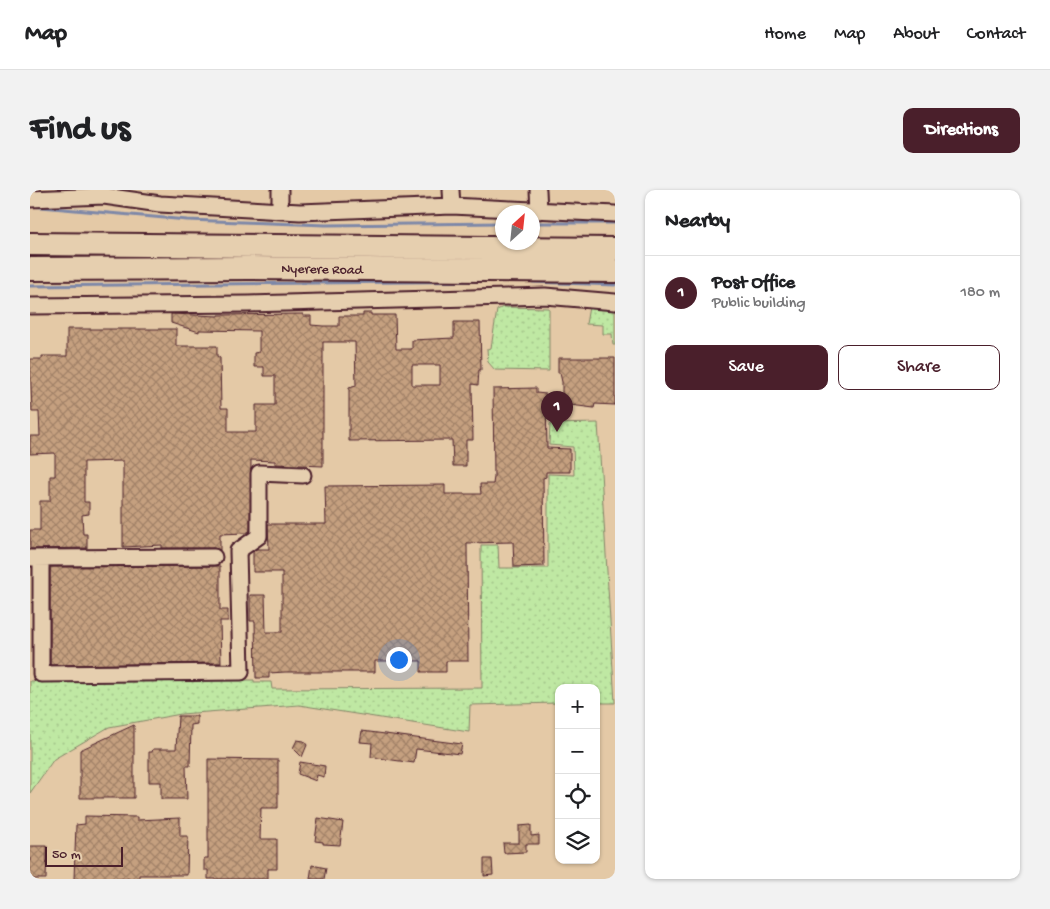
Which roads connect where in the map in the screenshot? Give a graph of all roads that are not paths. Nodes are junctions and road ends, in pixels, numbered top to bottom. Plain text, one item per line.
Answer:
1 (280, 190) edge
2 (451, 190) edge
3 (538, 190) edge
4 (104, 193) edge
5 (30, 199) edge
6 (539, 205) edge
7 (452, 206) junction
8 (495, 208) edge
9 (280, 211) junction
10 (540, 211) edge
11 (615, 214) edge
12 (30, 244) edge
13 (615, 249) edge
14 (30, 269) edge
15 (615, 271) edge
16 (615, 302) edge
17 (30, 306) edge
18 (303, 475) dead end
19 (214, 557) dead end
20 (36, 558) edge

1 - 9 street
2 - 7 street
3 - 6 street
4 - 5 street
4 - 9 street
7 - 8 street
7 - 9 street
10 - 11 street
12 - 13 highway, Nyerere Road
14 - 15 highway, Nyerere Road
16 - 17 street
18 - 20 street
19 - 20 street

